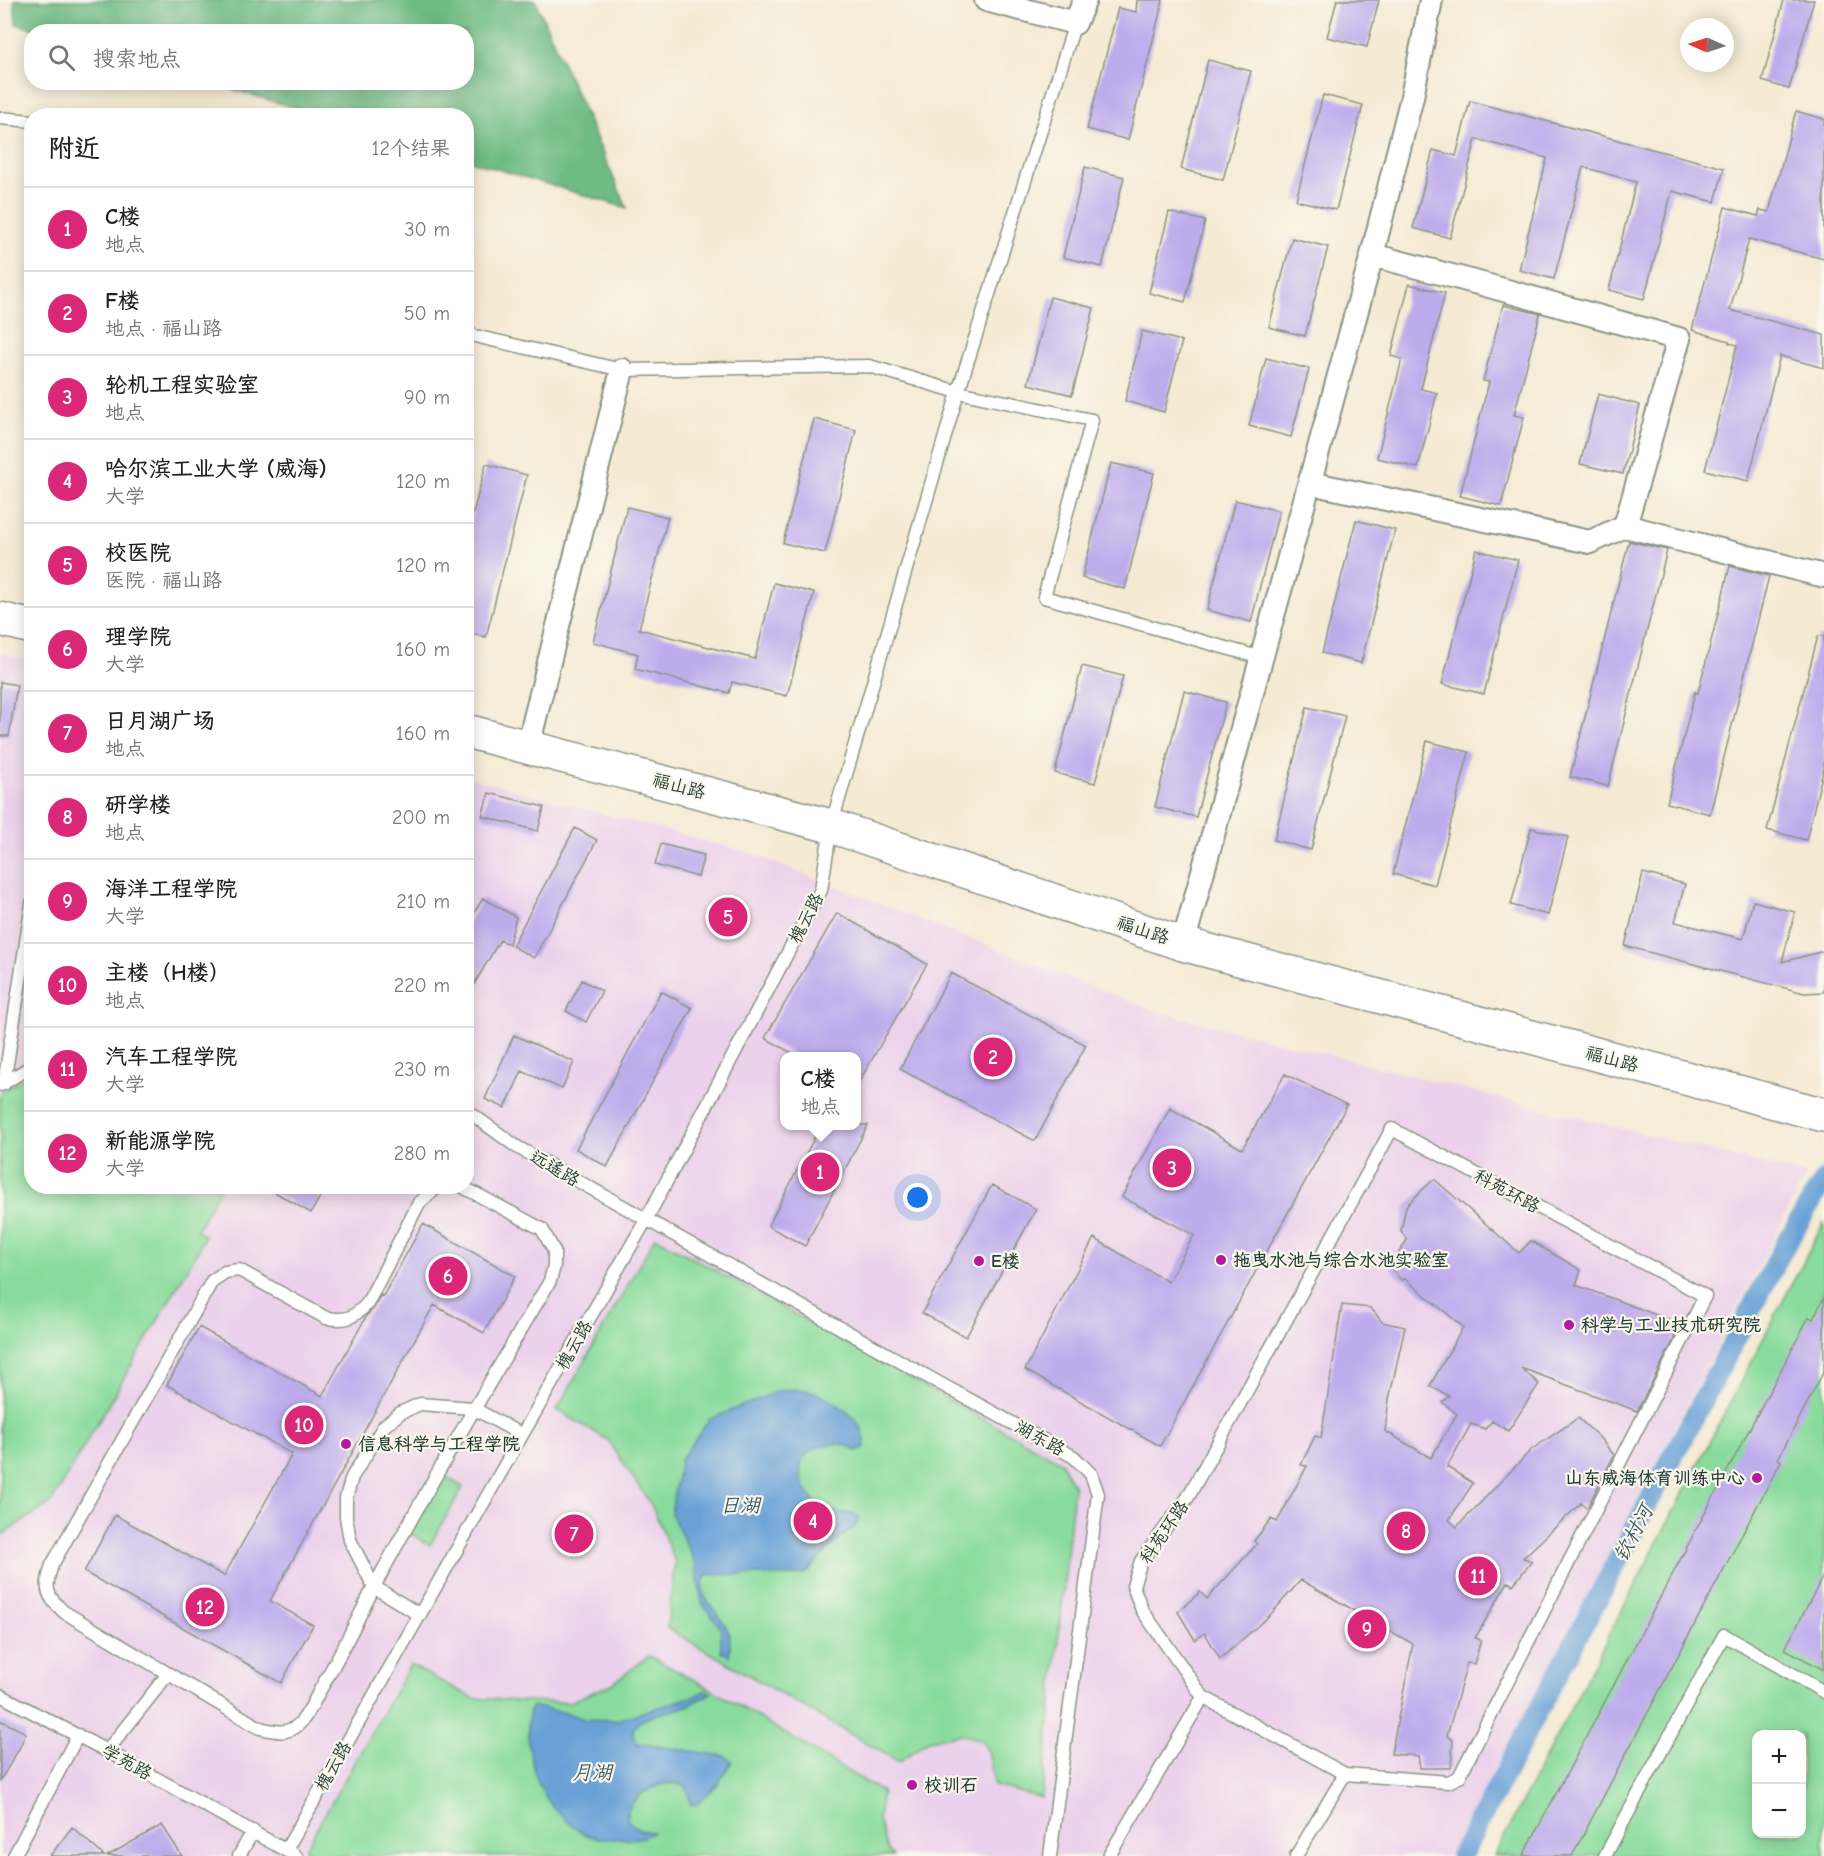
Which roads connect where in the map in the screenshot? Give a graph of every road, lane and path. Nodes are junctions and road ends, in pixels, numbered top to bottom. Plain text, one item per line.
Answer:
1 (986, 0) edge
2 (1085, 0) edge
3 (1431, 0) edge
4 (1075, 23) junction
5 (0, 118) edge
6 (24, 120) edge
7 (1371, 255) junction
8 (474, 335) edge
9 (622, 370) junction
10 (958, 392) junction
11 (1310, 483) junction
12 (1625, 526) junction
13 (1824, 576) edge
14 (0, 619) edge
15 (24, 625) edge
16 (1262, 658) junction
17 (474, 733) edge
18 (528, 746) junction
19 (831, 826) junction
20 (1183, 944) junction
21 (24, 952) edge
22 (24, 1071) edge
23 (2, 1085) edge
24 (1824, 1115) edge
25 (474, 1116) edge
26 (474, 1193) edge
27 (431, 1194) edge
28 (646, 1220) junction
29 (473, 1408) junction
30 (522, 1435) junction
31 (374, 1587) junction
32 (420, 1615) junction
33 (168, 1674) junction
34 (1824, 1692) edge
35 (0, 1695) edge
36 (1203, 1697) junction
37 (78, 1735) junction
38 (107, 1750) junction
39 (1345, 1774) junction
40 (253, 1831) junction
41 (291, 1853) edge
42 (14, 1856) edge
43 (239, 1856) edge
44 (1050, 1856) edge
45 (1109, 1856) edge
46 (1296, 1856) edge
47 (1605, 1856) edge

1 - 4 street
2 - 4 street
3 - 7 street
4 - 10 lane, 槐云路
5 - 6 lane
7 - 11 street
7 - 12 street
8 - 9 lane
9 - 10 lane
9 - 18 street
10 - 16 lane
10 - 19 lane, 槐云路
11 - 12 street
11 - 16 street
12 - 13 street
14 - 15 main road
16 - 20 street
17 - 18 main road, 福山路
18 - 19 main road, 福山路
19 - 20 main road, 福山路
19 - 28 lane, 槐云路
20 - 24 main road, 福山路
21 - 23 lane
22 - 23 lane
25 - 28 lane, 远遥路
26 - 29 lane
27 - 33 lane
28 - 30 lane, 槐云路
28 - 44 lane, 湖东路
29 - 30 lane
29 - 31 lane
29 - 31 lane
30 - 32 lane, 槐云路
31 - 32 lane
31 - 33 lane
32 - 41 lane, 槐云路
33 - 38 lane
34 - 47 lane
35 - 37 lane, 学苑路
36 - 39 lane
36 - 39 lane, 科苑环路
36 - 45 lane
37 - 38 lane, 学苑路
37 - 42 lane
38 - 40 lane, 学苑路
39 - 46 lane
40 - 41 lane, 学苑路
40 - 43 lane

